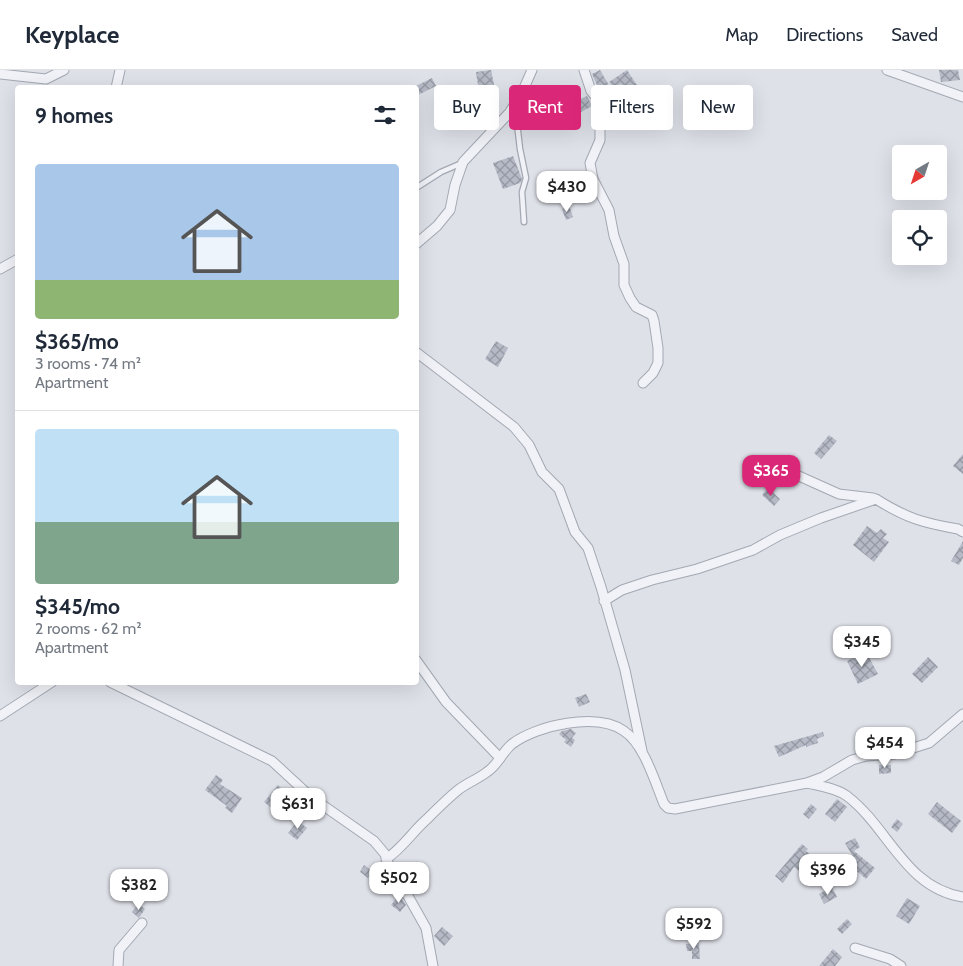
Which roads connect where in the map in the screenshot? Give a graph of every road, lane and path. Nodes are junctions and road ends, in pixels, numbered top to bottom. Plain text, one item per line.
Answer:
1 (64, 70) edge
2 (120, 70) edge
3 (532, 70) edge
4 (584, 70) edge
5 (886, 70) edge
6 (0, 74) edge
7 (117, 85) edge
8 (525, 85) edge
9 (963, 97) edge
10 (509, 112) edge
11 (518, 130) edge
12 (463, 162) junction
13 (419, 186) edge
14 (524, 222) dead end
15 (419, 241) edge
16 (15, 261) edge
17 (0, 269) edge
18 (419, 354) edge
19 (643, 383) dead end
20 (790, 472) dead end
21 (876, 499) junction
22 (963, 532) edge
23 (604, 600) junction
24 (419, 664) edge
25 (47, 685) edge
26 (116, 685) edge
27 (963, 714) edge
28 (0, 716) edge
29 (642, 752) junction
30 (500, 758) junction
31 (806, 783) junction
32 (386, 858) junction
33 (963, 897) edge
34 (142, 923) dead end
35 (855, 948) dead end
36 (118, 966) edge
37 (433, 966) edge
38 (901, 966) edge

1 - 6 street
2 - 7 street
3 - 8 street
4 - 19 street
5 - 9 street
10 - 12 street
11 - 14 lane
12 - 13 lane
12 - 15 street
16 - 17 street
18 - 23 street
20 - 21 street
21 - 22 street
21 - 23 street
23 - 29 street
24 - 30 street
25 - 28 street
26 - 32 street
27 - 31 street
29 - 30 street
29 - 31 street
30 - 32 street
31 - 33 street
32 - 37 street
34 - 36 street
35 - 38 street

